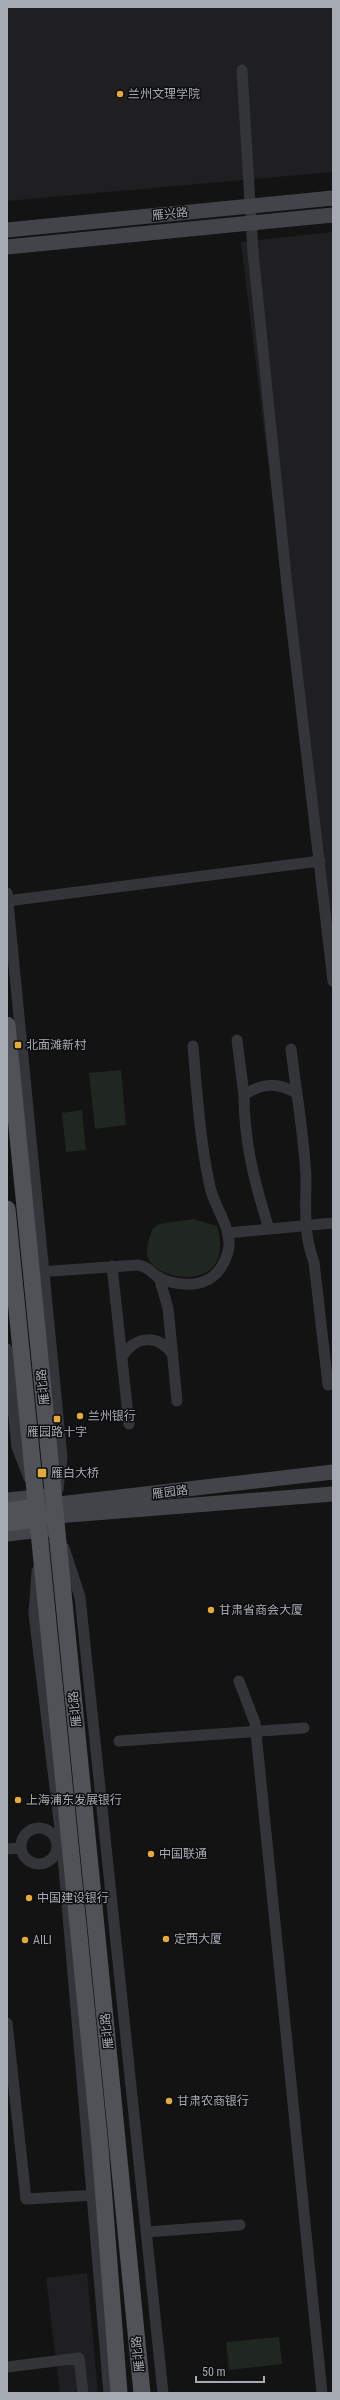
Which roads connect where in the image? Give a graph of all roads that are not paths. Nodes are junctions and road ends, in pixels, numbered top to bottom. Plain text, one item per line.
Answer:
1 (242, 70) dead end
2 (333, 198) edge
3 (252, 206) junction
4 (333, 215) edge
5 (253, 223) junction
6 (7, 230) edge
7 (7, 247) edge
8 (320, 861) junction
9 (7, 898) edge
10 (333, 981) edge
11 (11, 1037) edge
12 (237, 1040) dead end
13 (193, 1046) dead end
14 (291, 1049) dead end
15 (296, 1093) junction
16 (244, 1095) junction
17 (7, 1209) edge
18 (333, 1223) edge
19 (306, 1226) junction
20 (268, 1229) junction
21 (228, 1233) junction
22 (112, 1266) junction
23 (38, 1272) junction
24 (10, 1274) edge
25 (159, 1277) junction
26 (7, 1349) edge
27 (174, 1356) junction
28 (122, 1357) junction
29 (328, 1385) dead end
30 (177, 1401) dead end
31 (129, 1424) dead end
32 (333, 1472) edge
33 (333, 1494) edge
34 (7, 1500) edge
35 (7, 1511) edge
36 (56, 1511) junction
37 (38, 1513) junction
38 (7, 1523) edge
39 (7, 1534) edge
40 (239, 1681) dead end
41 (304, 1728) dead end
42 (256, 1732) junction
43 (119, 1742) dead end
44 (89, 1843) junction
45 (63, 1844) junction
46 (20, 1848) junction
47 (7, 1849) edge
48 (7, 2023) edge
49 (97, 2195) junction
50 (240, 2225) dead end
51 (147, 2232) junction
52 (7, 2367) edge
53 (83, 2393) edge
54 (109, 2393) edge
55 (119, 2393) edge
56 (142, 2393) edge
57 (162, 2393) edge
58 (322, 2393) edge

1 - 3 street
2 - 3 main road, 雁兴路
3 - 5 street
3 - 6 main road, 雁兴路
4 - 5 main road, 雁兴路
5 - 7 main road, 雁兴路
5 - 8 street
8 - 9 street
8 - 10 street
9 - 11 street
11 - 23 main road, 雁北路
12 - 16 street
13 - 21 street
14 - 15 street
15 - 16 street
15 - 19 street
16 - 20 street
17 - 24 main road, 雁北路
18 - 19 street
19 - 20 street
19 - 29 street
20 - 21 street
21 - 25 street
22 - 23 street
22 - 25 street
22 - 28 street
23 - 24 street
23 - 36 main road, 雁北路
24 - 37 main road, 雁北路
25 - 27 street
26 - 37 street
27 - 28 street
27 - 30 street
28 - 31 street
32 - 36 main road, 雁园路
33 - 36 main road, 雁园路
34 - 37 main road, 雁园路
35 - 37 main road, 雁园路
36 - 37 main road, 雁园路
36 - 44 main road, 雁北路
36 - 51 street
37 - 38 main road, 雁园路
37 - 39 main road, 雁园路
37 - 45 main road, 雁北路
40 - 42 street
41 - 42 street
42 - 43 street
42 - 58 street
44 - 45 street
44 - 56 main road, 雁北路
45 - 46 street
45 - 46 street
45 - 49 main road, 雁北路
46 - 47 street
48 - 49 street
49 - 54 street
49 - 55 main road, 雁北路
50 - 51 street
51 - 57 street
52 - 53 street

